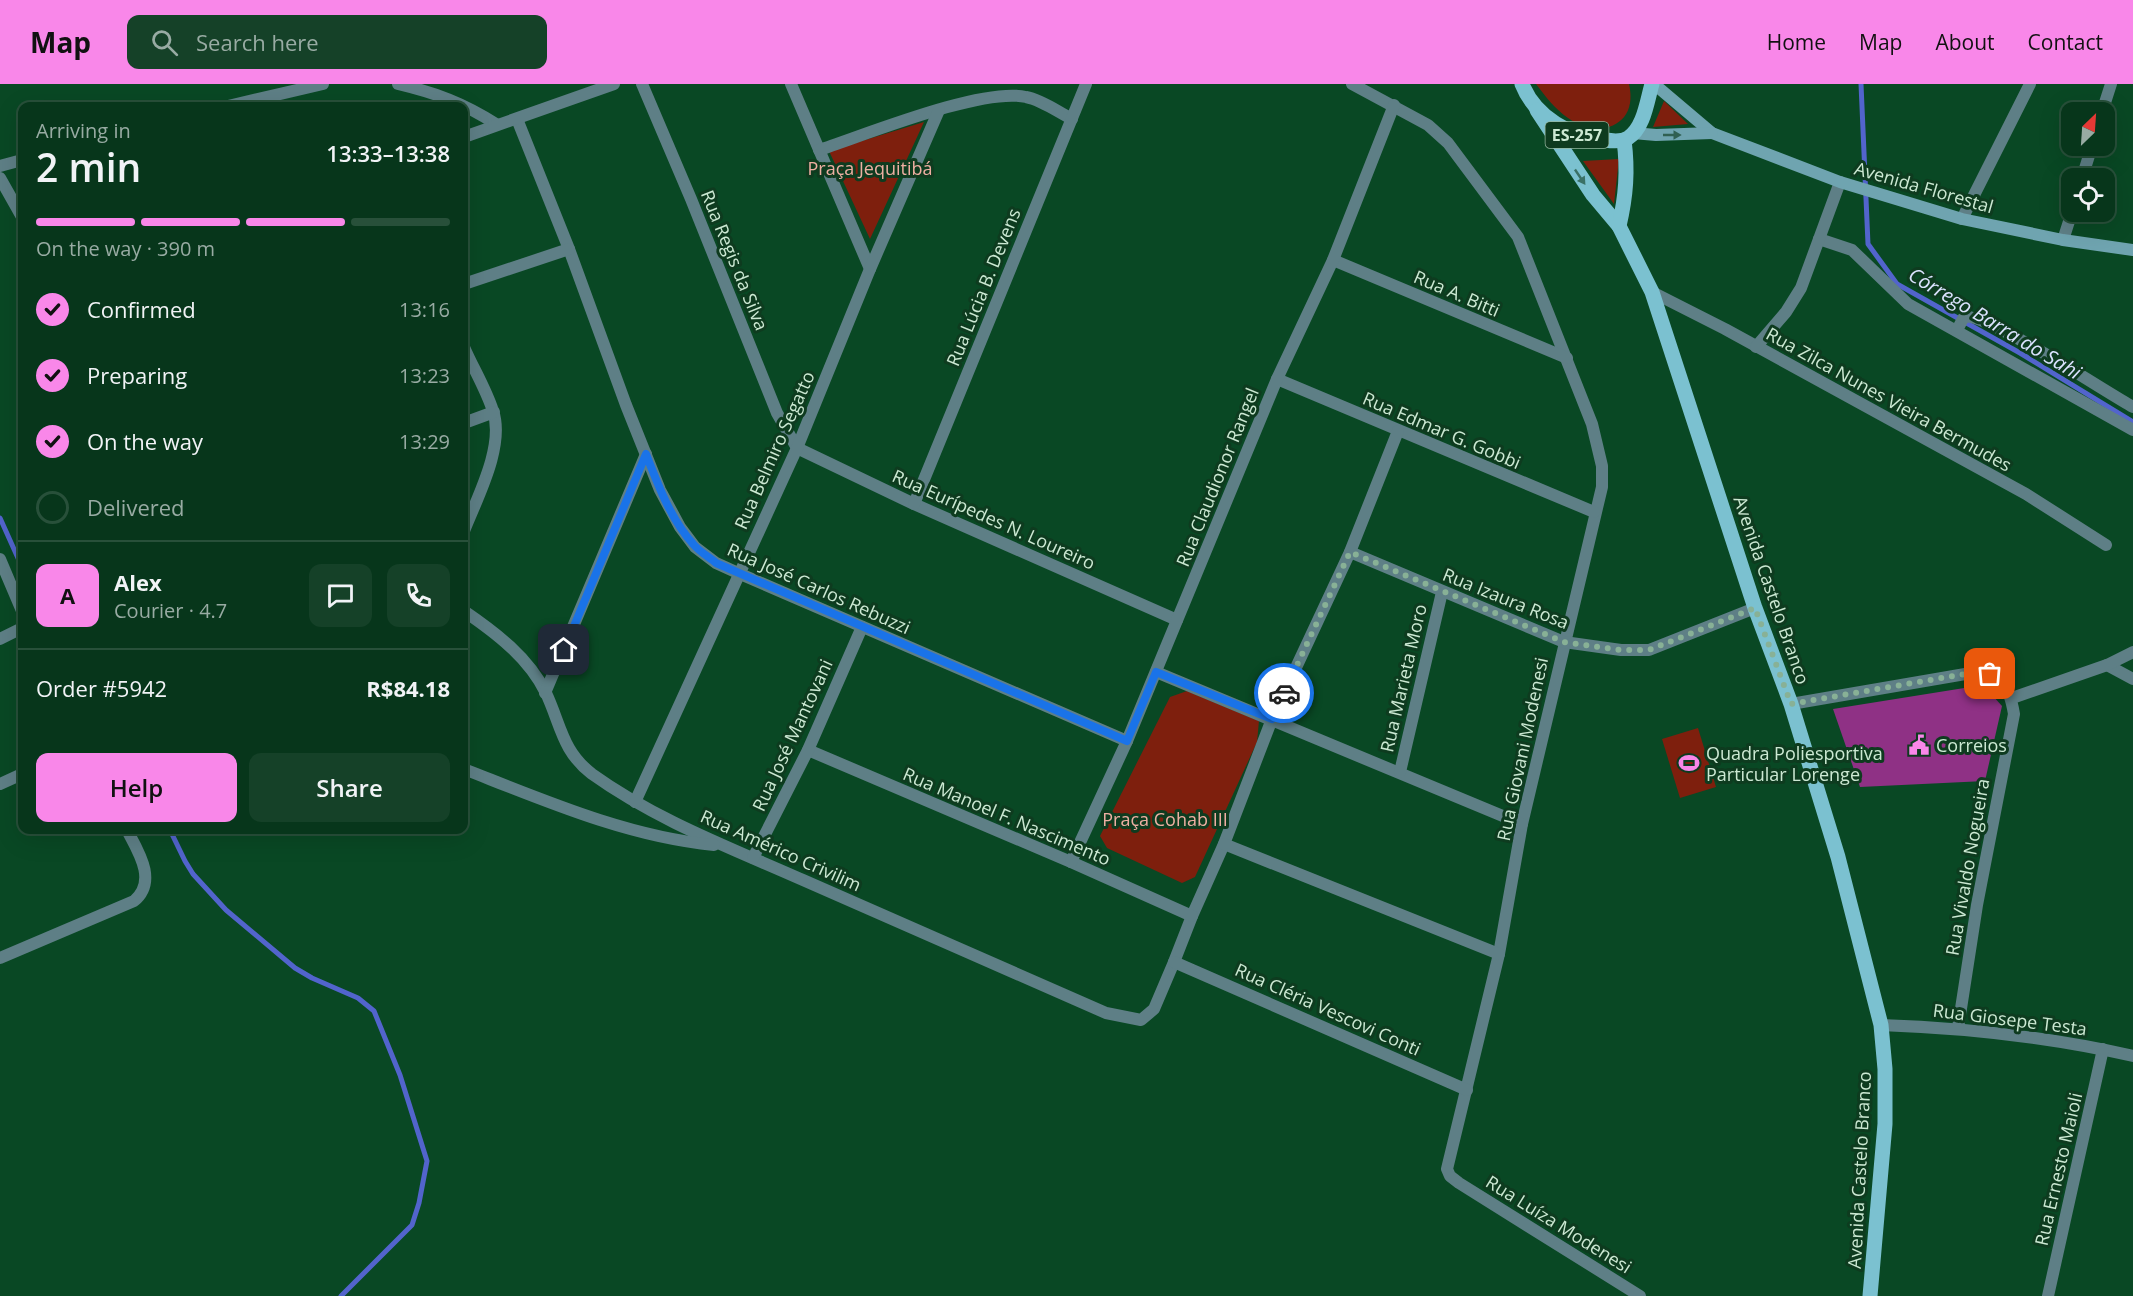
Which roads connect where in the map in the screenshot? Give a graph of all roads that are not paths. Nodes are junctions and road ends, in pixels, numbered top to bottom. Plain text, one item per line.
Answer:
1 (323, 84) edge
2 (398, 84) edge
3 (614, 84) edge
4 (642, 84) edge
5 (791, 84) edge
6 (1086, 84) edge
7 (1352, 84) edge
8 (1653, 84) edge
9 (2030, 84) edge
10 (2111, 84) edge
11 (1521, 86) edge
12 (245, 102) edge
13 (458, 102) edge
14 (2105, 102) edge
15 (1394, 105) junction
16 (468, 107) edge
17 (939, 110) junction
18 (1537, 110) junction
19 (517, 119) junction
20 (1072, 119) junction
21 (496, 124) junction
22 (1712, 133) junction
23 (468, 135) edge
24 (1629, 136) junction
25 (819, 150) junction
26 (18, 161) edge
27 (0, 166) edge
28 (0, 178) edge
29 (1840, 182) junction
30 (18, 210) edge
31 (1962, 219) junction
32 (2069, 222) edge
33 (1619, 226) junction
34 (1819, 239) junction
35 (2063, 240) junction
36 (568, 249) junction
37 (2133, 250) edge
38 (1333, 260) junction
39 (870, 269) junction
40 (468, 283) edge
41 (1652, 292) junction
42 (1957, 330) junction
43 (1756, 347) junction
44 (468, 356) edge
45 (1567, 358) junction
46 (1277, 379) junction
47 (2133, 407) edge
48 (494, 412) junction
49 (468, 422) edge
50 (2133, 430) edge
51 (1398, 432) junction
52 (797, 448) junction
53 (646, 454) junction
54 (914, 504) junction
55 (1594, 512) junction
56 (468, 521) edge
57 (2106, 545) dead end
58 (1350, 552) junction
59 (0, 559) edge
60 (738, 573) junction
61 (1442, 592) junction
62 (18, 602) edge
63 (1755, 608) junction
64 (468, 614) edge
65 (1177, 620) junction
66 (862, 627) junction
67 (18, 630) edge
68 (0, 639) edge
69 (1564, 642) junction
70 (2133, 652) edge
71 (2107, 665) junction
72 (1156, 672) junction
73 (2133, 679) edge
74 (545, 693) junction
75 (2012, 698) junction
76 (1791, 704) junction
77 (1272, 719) junction
78 (1127, 741) junction
79 (808, 750) junction
80 (468, 770) edge
81 (1400, 772) junction
82 (18, 776) edge
83 (0, 784) edge
84 (635, 802) junction
85 (1522, 824) junction
86 (129, 834) edge
87 (1224, 844) junction
88 (724, 846) junction
89 (753, 858) junction
90 (1071, 862) junction
91 (1192, 916) junction
92 (1499, 954) junction
93 (0, 958) edge
94 (1174, 962) junction
95 (1881, 1024) junction
96 (1958, 1028) junction
97 (2103, 1049) junction
98 (2133, 1056) edge
99 (1467, 1090) junction
100 (1459, 1183) joint
101 (1640, 1296) edge
102 (1870, 1296) edge
103 (2048, 1296) edge

1 - 12 street
2 - 13 street
3 - 19 street
4 - 52 street, Rua Regis da Silva
5 - 25 street
6 - 20 street, Rua Lúcia B. Devens
7 - 15 street, Rua Giovani Modenesi
8 - 22 main road, Avenida Florestal / ES-257
8 - 24 main road
9 - 31 street
10 - 14 street
11 - 18 main road, Avenida Castelo Branco
15 - 38 street, Rua Claudionor Rangel
15 - 45 street, Rua Giovani Modenesi
16 - 21 street
17 - 20 street
17 - 25 street
17 - 39 street, Rua Belmiro Segatto
18 - 24 main road, ES-257
18 -> 33 main road, Avenida Castelo Branco
19 - 21 street
19 - 36 street, Rua José Carlos Rebuzzi
20 - 54 street, Rua Lúcia B. Devens
21 - 23 street
24 -> 22 main road, Avenida Florestal / ES-257
22 - 29 main road, Avenida Florestal / ES-257
24 - 33 main road
25 - 39 street
26 - 27 street
28 - 30 street
29 - 31 main road, Avenida Florestal / ES-257
29 - 34 street
31 - 35 main road, Avenida Florestal / ES-257
32 - 35 street
33 - 41 main road, Avenida Castelo Branco
34 - 42 street
34 - 43 street
35 - 37 main road, Avenida Florestal / ES-257
36 - 40 street
36 - 53 street, Rua José Carlos Rebuzzi
38 - 45 street, Rua A. Bitti
38 - 46 street, Rua Claudionor Rangel
39 - 52 street, Rua Belmiro Segatto
41 - 43 street, Rua Zilca Nunes Vieira Bermudes
41 - 63 main road, Avenida Castelo Branco
42 - 47 street
42 - 50 street
43 - 57 street, Rua Zilca Nunes Vieira Bermudes
44 - 48 street
45 - 55 street, Rua Giovani Modenesi
46 - 51 street, Rua Edmar G. Gobbi
46 - 65 street, Rua Claudionor Rangel
48 - 49 street
48 - 56 street
51 - 55 street, Rua Edmar G. Gobbi
51 - 58 street
52 - 54 street, Rua Eurípedes N. Loureiro
52 - 60 street, Rua Belmiro Segatto
53 - 60 street, Rua José Carlos Rebuzzi
53 - 74 street
54 - 65 street, Rua Eurípedes N. Loureiro
55 - 69 street, Rua Giovani Modenesi
58 - 61 street, Rua Izaura Rosa
58 - 77 street
59 - 62 street
60 - 66 street, Rua José Carlos Rebuzzi
60 - 84 street, Rua Belmiro Segatto
61 - 69 street, Rua Izaura Rosa
61 - 81 street, Rua Marieta Moro
63 - 69 street, Rua Izaura Rosa
63 - 76 main road, Avenida Castelo Branco
64 - 74 street, Rua Américo Crivilim
65 - 72 street, Rua Claudionor Rangel
66 - 78 street, Rua José Carlos Rebuzzi
66 - 79 street, Rua José Mantovani
67 - 68 street
69 - 85 street, Rua Giovani Modenesi
70 - 71 street
71 - 73 street
71 - 75 street
72 - 77 street
72 - 78 street, Rua Claudionor Rangel
74 - 84 street, Rua Américo Crivilim
75 - 76 street
75 - 96 street, Rua Vivaldo Nogueira
76 - 95 main road, Avenida Castelo Branco
77 - 81 street
77 - 87 street
78 - 90 street, Rua Claudionor Rangel
79 - 89 street, Rua José Mantovani
79 - 90 street, Rua Manoel F. Nascimento
80 - 88 street
81 - 85 street
82 - 83 street
84 - 88 street, Rua Américo Crivilim
85 - 92 street, Rua Giovani Modenesi
86 - 93 street
87 - 91 street
87 - 92 street
88 - 89 street, Rua Américo Crivilim
89 - 94 street, Rua Américo Crivilim
90 - 91 street, Rua Manoel F. Nascimento
91 - 94 street
92 - 99 street, Rua Giovani Modenesi
94 - 99 street, Rua Cléria Vescovi Conti
95 - 96 street, Rua Giosepe Testa
95 - 102 main road, Avenida Castelo Branco
96 - 97 street, Rua Giosepe Testa
97 - 98 street, Rua Giosepe Testa
97 - 103 street, Rua Ernesto Maioli
99 - 100 street, Rua Giovani Modenesi
100 - 101 street, Rua Luíza Modenesi

